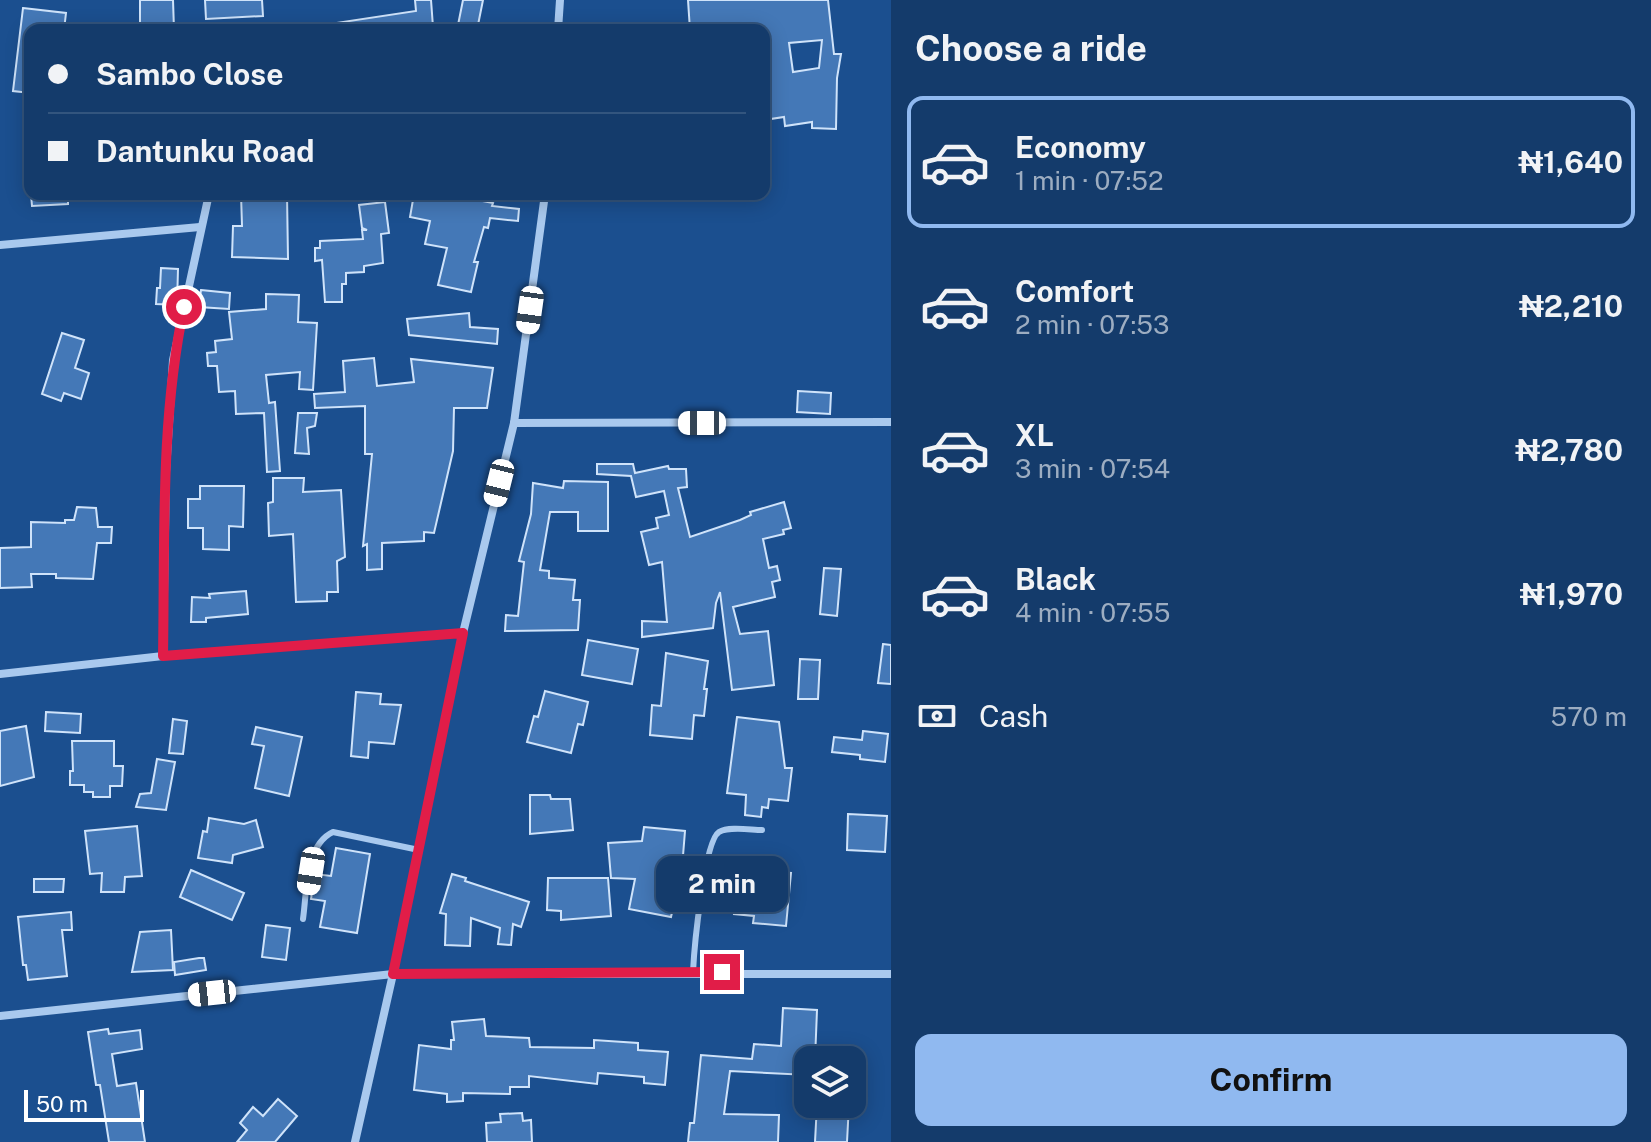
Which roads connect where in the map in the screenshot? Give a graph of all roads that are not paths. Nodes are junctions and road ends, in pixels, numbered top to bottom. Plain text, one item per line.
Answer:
1 (560, 0) edge
2 (558, 24) edge
3 (207, 200) edge
4 (544, 200) edge
5 (200, 227) junction
6 (0, 245) edge
7 (891, 422) edge
8 (514, 423) junction
9 (463, 633) junction
10 (163, 656) junction
11 (0, 674) edge
12 (762, 830) dead end
13 (419, 850) junction
14 (303, 919) dead end
15 (693, 972) junction
16 (393, 974) junction
17 (891, 974) edge
18 (0, 1016) edge
19 (355, 1142) edge

1 - 2 street
3 - 5 street
4 - 8 street
5 - 6 street
5 - 10 street
7 - 8 street
8 - 9 street
9 - 10 street
9 - 13 street
10 - 11 street
12 - 15 lane
13 - 14 lane
13 - 16 street
15 - 16 street
15 - 17 street
16 - 18 street
16 - 19 street

